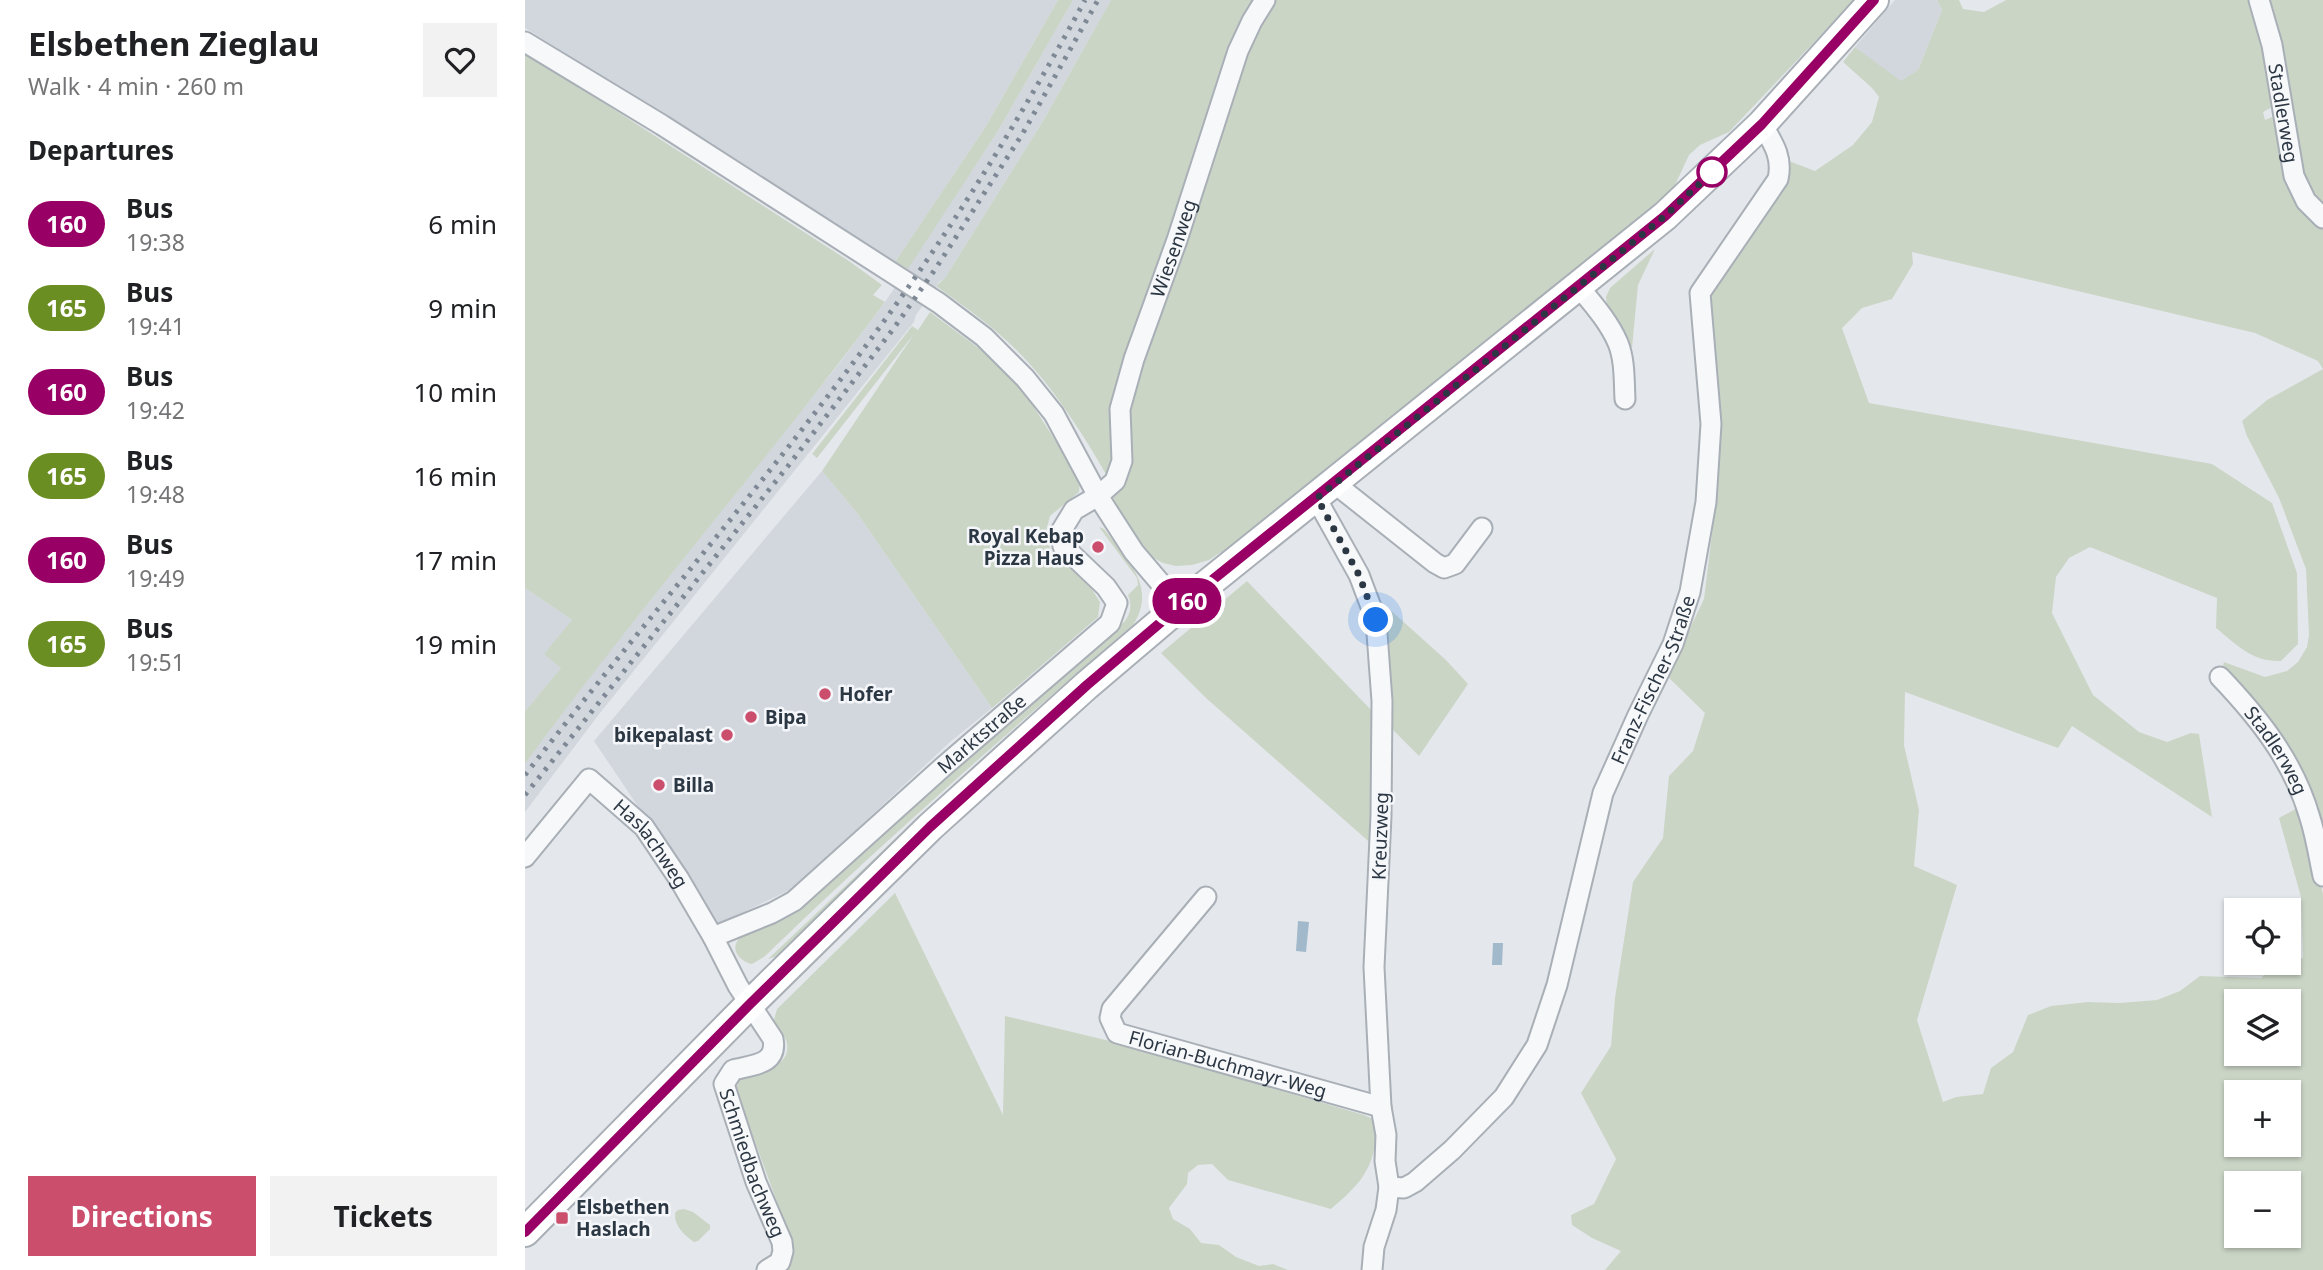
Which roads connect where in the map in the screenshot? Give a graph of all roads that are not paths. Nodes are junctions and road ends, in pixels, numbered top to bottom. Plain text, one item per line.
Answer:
1 (1265, 0) edge
2 (1874, 0) edge
3 (2259, 0) edge
4 (525, 42) edge
5 (1762, 124) junction
6 (2323, 218) edge
7 (1579, 287) junction
8 (1625, 399) dead end
9 (1325, 490) junction
10 (1098, 496) junction
11 (1482, 528) dead end
12 (1180, 606) junction
13 (2220, 677) dead end
14 (525, 857) edge
15 (2323, 876) edge
16 (1206, 897) dead end
17 (713, 937) junction
18 (750, 1004) junction
19 (1381, 1107) junction
20 (1389, 1187) junction
21 (525, 1232) edge
22 (767, 1270) edge
23 (1373, 1270) edge

1 - 10 street, Wiesenweg
2 - 5 main road
3 - 6 street, Stadlerweg
4 - 10 street
5 - 7 main road
5 - 20 street, Franz-Fischer-Straße
7 - 8 street
7 - 9 main road
9 - 11 street
9 - 12 main road
9 - 19 street, Kreuzweg
10 - 12 street
10 - 17 street, Marktstraße
12 - 18 main road
13 - 15 street, Stadlerweg
14 - 17 street, Haslachweg
16 - 19 street, Florian-Buchmayr-Weg
17 - 18 street, Haslachweg
18 - 21 main road
18 - 22 street, Schmiedbachweg
19 - 20 street, Kreuzweg
20 - 23 street, Kreuzweg

